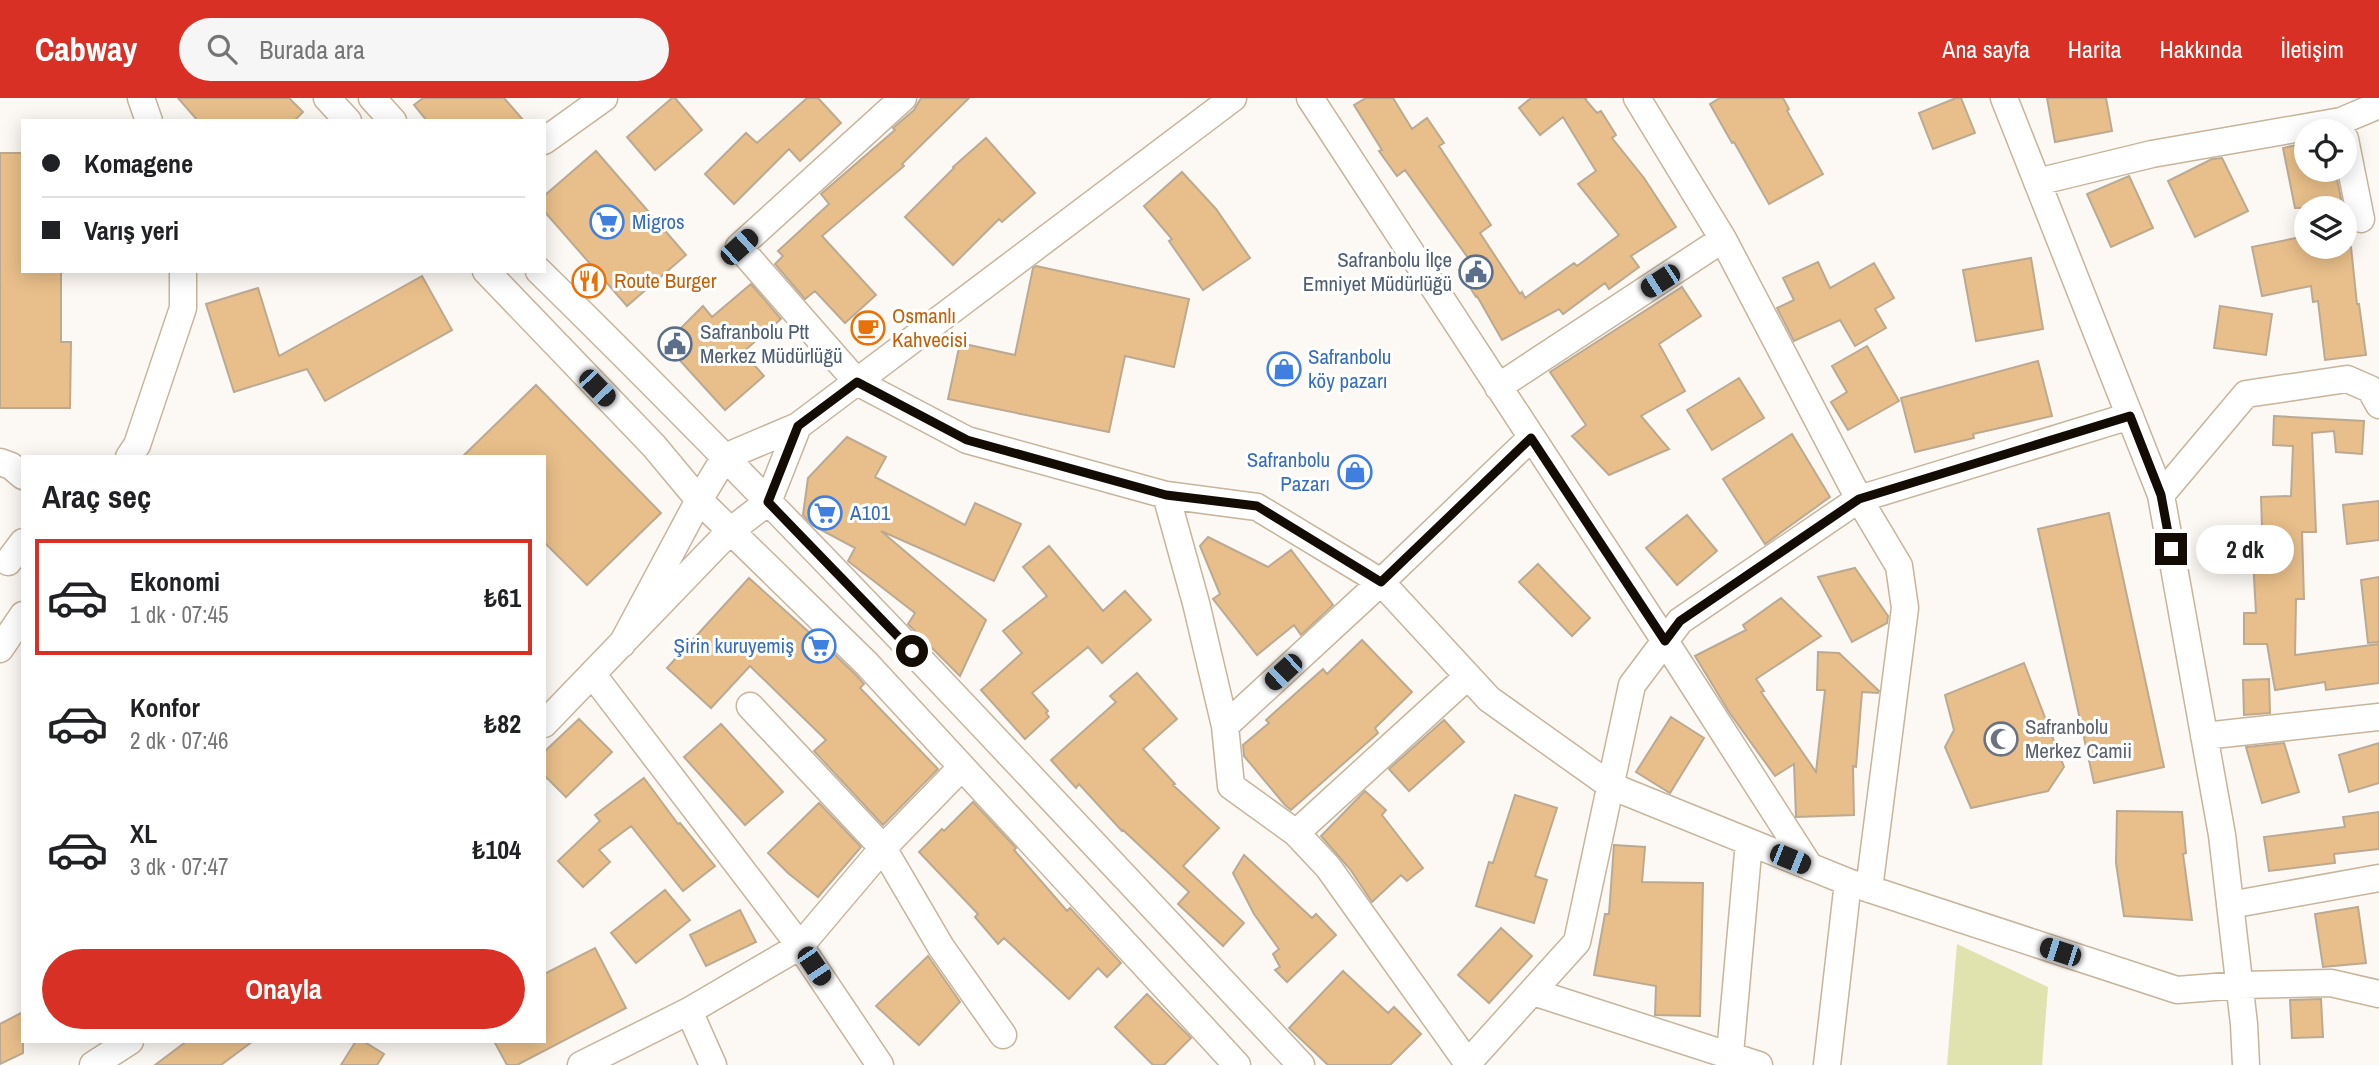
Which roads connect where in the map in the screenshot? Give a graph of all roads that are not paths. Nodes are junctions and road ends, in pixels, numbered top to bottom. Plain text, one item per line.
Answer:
1 (141, 98) edge
2 (327, 98) edge
3 (372, 98) edge
4 (604, 98) edge
5 (903, 98) edge
6 (1233, 98) edge
7 (1310, 98) edge
8 (1637, 98) edge
9 (2004, 98) edge
10 (2379, 105) edge
11 (148, 119) edge
12 (346, 119) edge
13 (391, 119) edge
14 (2357, 120) edge
15 (2294, 136) edge
16 (546, 140) edge
17 (2037, 182) junction
18 (2354, 182) edge
19 (2361, 219) dead end
20 (1723, 239) junction
21 (183, 273) edge
22 (488, 273) edge
23 (541, 273) edge
24 (857, 382) junction
25 (1498, 387) junction
26 (2376, 392) edge
27 (2130, 416) junction
28 (798, 426) junction
29 (1531, 438) junction
30 (130, 455) edge
31 (725, 457) junction
32 (0, 462) edge
33 (21, 474) edge
34 (1166, 495) junction
35 (2161, 495) junction
36 (1859, 499) junction
37 (699, 500) junction
38 (768, 502) junction
39 (730, 531) junction
40 (1381, 582) junction
41 (21, 618) edge
42 (1665, 641) junction
43 (622, 644) junction
44 (0, 649) edge
45 (593, 675) junction
46 (1468, 676) junction
47 (750, 706) dead end
48 (2379, 717) edge
49 (546, 722) edge
50 (1225, 726) junction
51 (2204, 736) junction
52 (962, 766) junction
53 (1611, 786) junction
54 (1296, 833) junction
55 (1749, 842) junction
56 (883, 848) junction
57 (1810, 867) junction
58 (1858, 886) junction
59 (2378, 886) edge
60 (2230, 905) junction
61 (800, 946) junction
62 (2239, 985) junction
63 (1533, 992) junction
64 (2379, 994) edge
65 (689, 1011) junction
66 (1003, 1035) dead end
67 (127, 1043) edge
68 (1730, 1060) edge
69 (1468, 1064) edge
70 (93, 1065) edge
71 (581, 1065) edge
72 (712, 1065) edge
73 (880, 1065) edge
74 (1237, 1065) edge
75 (1301, 1065) edge
76 (1759, 1065) edge
77 (1828, 1065) edge
78 (2246, 1065) edge

1 - 11 street
2 - 12 street
3 - 13 street
4 - 16 street
5 - 24 street
6 - 24 street
7 - 25 street
8 - 20 street
9 - 17 street
10 - 14 street
15 - 17 street
17 - 27 street
18 - 19 street
20 - 25 street
20 - 36 street
21 - 30 street
22 - 37 street
23 - 31 street
24 - 28 street
24 - 34 street
25 - 29 street
26 - 35 street
27 - 35 street
27 - 36 street
28 - 31 street
28 - 38 street
29 - 40 street
29 - 42 street
31 - 37 street
31 - 38 street
32 - 33 street
34 - 40 street
34 - 50 street
35 - 51 street
36 - 42 street
36 - 58 street
37 - 39 street
37 - 43 street
38 - 39 street
38 - 75 street
39 - 43 street
39 - 52 street
40 - 46 street
40 - 50 street
41 - 44 street
42 - 53 street
42 - 57 street
43 - 45 street
45 - 49 street
45 - 61 street
46 - 53 street
46 - 54 street
47 - 56 street
48 - 51 street
50 - 54 street
51 - 60 street
52 - 56 street
52 - 74 street
53 - 55 street
53 - 63 street
54 - 69 street
55 - 57 street
55 - 68 street
56 - 61 street
56 - 66 street
57 - 58 street
58 - 62 street
58 - 77 street
59 - 60 street
60 - 62 street
61 - 65 street
61 - 73 street
62 - 64 street
62 - 78 street
63 - 68 street
63 - 69 street
65 - 71 street
65 - 72 street
67 - 70 street
68 - 76 street

